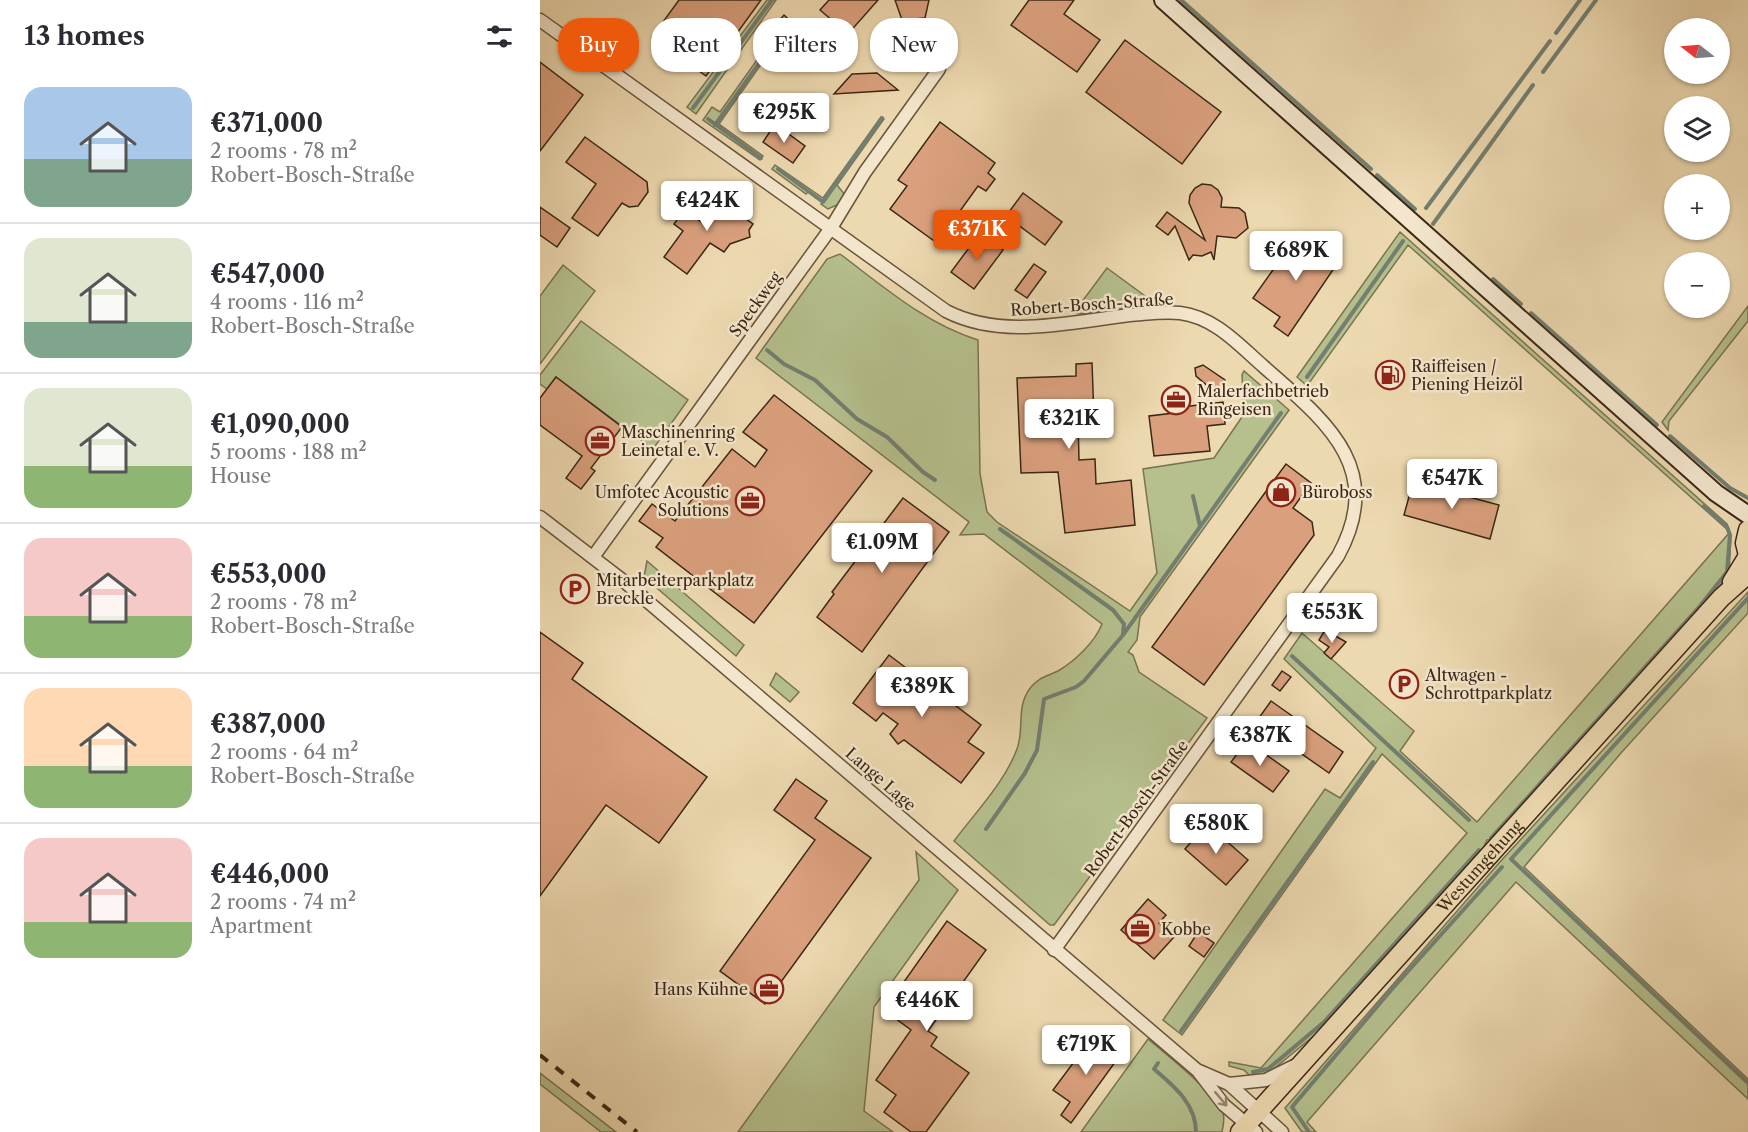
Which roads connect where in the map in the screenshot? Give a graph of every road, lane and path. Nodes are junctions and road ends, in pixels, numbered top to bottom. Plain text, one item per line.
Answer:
1 (1163, 0) edge
2 (540, 20) edge
3 (937, 72) edge
4 (831, 228) junction
5 (1716, 493) junction
6 (1748, 515) edge
7 (540, 517) edge
8 (1748, 531) edge
9 (593, 556) junction
10 (1748, 556) edge
11 (1748, 574) edge
12 (1721, 598) junction
13 (1054, 950) junction
14 (1306, 1060) junction
15 (1198, 1071) junction
16 (1229, 1084) junction
17 (1251, 1125) edge
18 (1282, 1132) edge

1 - 5 main road
2 - 4 street, Robert-Bosch-Straße
3 - 4 street, Speckweg
4 - 9 street, Speckweg
4 - 13 street, Robert-Bosch-Straße
5 - 6 main road
5 - 8 main road
7 - 9 street, Lange Lage
8 - 10 main road
9 - 13 street, Lange Lage
10 - 12 main road, Westumgehung
11 - 12 main road, Westumgehung
12 - 14 main road, Westumgehung
13 - 15 street, Lange Lage
14 - 16 street, Lange Lage
14 - 17 main road, Westumgehung
15 - 16 street, Lange Lage
15 -> 17 street, Lange Lage
16 - 17 street, Lange Lage
17 - 18 street

